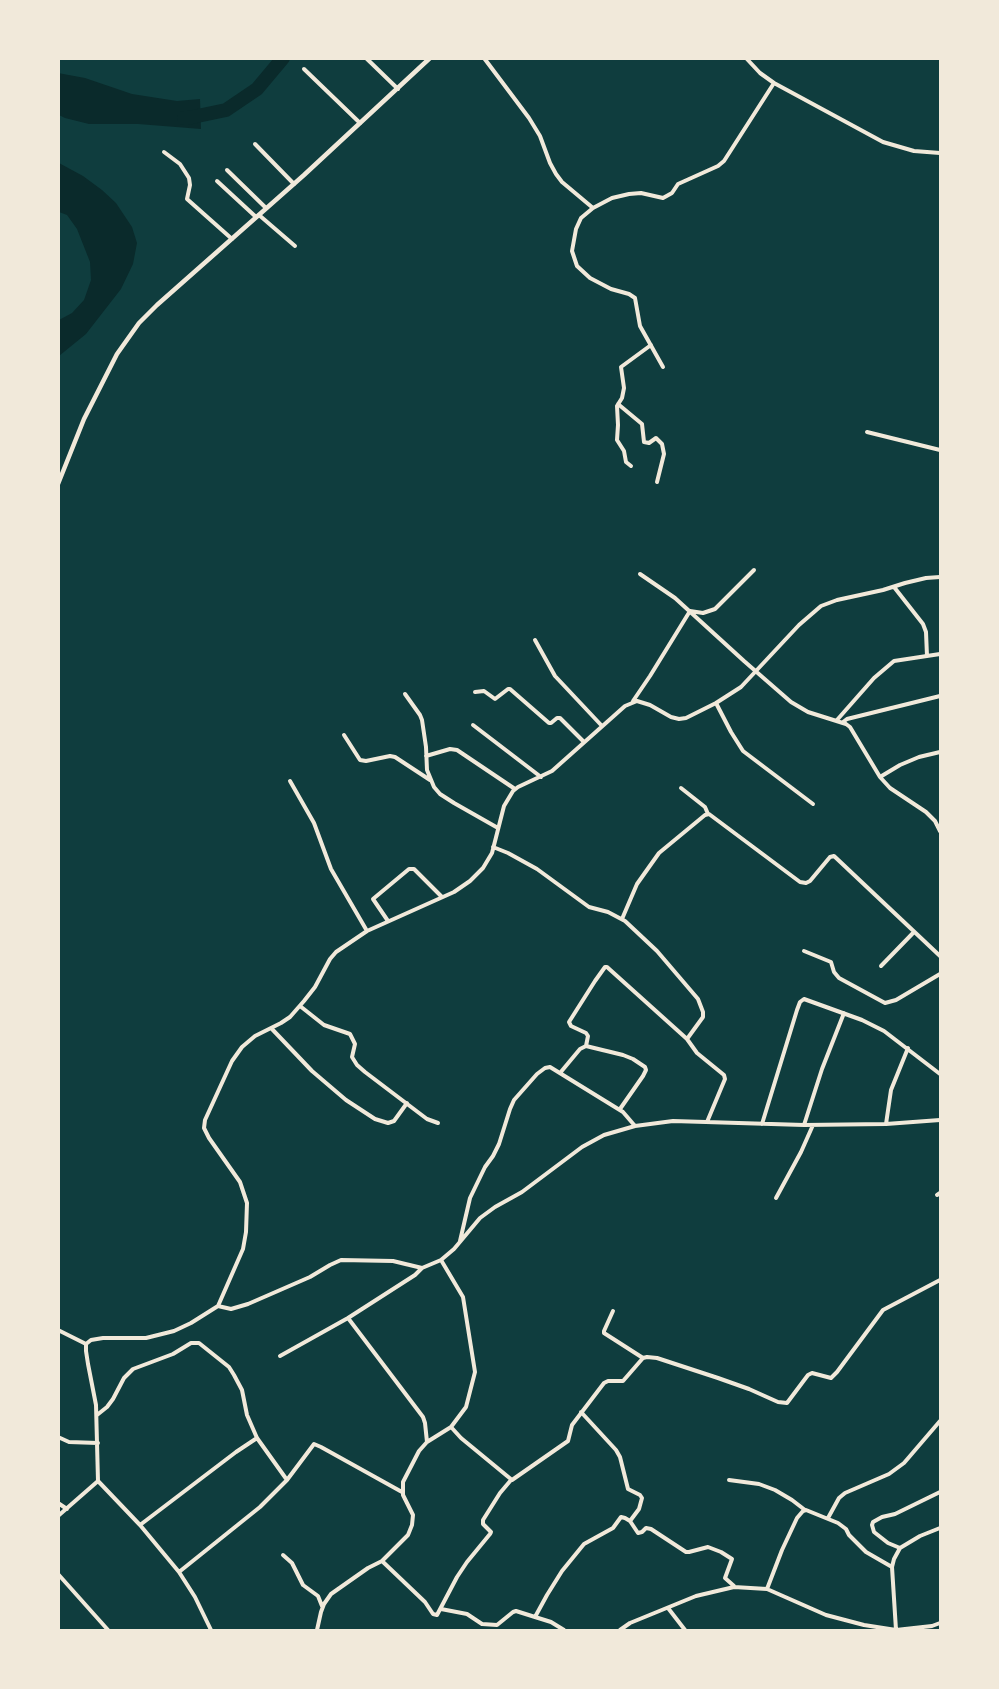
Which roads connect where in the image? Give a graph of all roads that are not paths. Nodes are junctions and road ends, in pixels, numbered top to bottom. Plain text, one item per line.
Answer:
1 (366, 58) edge
2 (430, 58) edge
3 (484, 58) edge
4 (746, 58) edge
5 (304, 69) dead end
6 (774, 83) junction
7 (398, 89) junction
8 (360, 123) junction
9 (255, 144) dead end
10 (164, 152) dead end
11 (940, 153) edge
12 (227, 170) dead end
13 (217, 181) dead end
14 (294, 184) junction
15 (266, 208) junction
16 (594, 208) junction
17 (258, 216) junction
18 (232, 239) junction
19 (295, 246) dead end
20 (651, 345) junction
21 (663, 367) dead end
22 (618, 404) junction
23 (867, 432) dead end
24 (940, 450) edge
25 (632, 466) dead end
26 (657, 482) dead end
27 (58, 484) edge
28 (754, 570) dead end
29 (640, 574) dead end
30 (940, 577) edge
31 (894, 586) junction
32 (690, 611) junction
33 (535, 640) dead end
34 (940, 654) edge
35 (927, 656) junction
36 (756, 672) junction
37 (475, 692) dead end
38 (405, 694) dead end
39 (940, 696) edge
40 (632, 702) junction
41 (716, 703) junction
42 (837, 720) junction
43 (843, 722) junction
44 (473, 724) dead end
45 (602, 726) junction
46 (344, 735) dead end
47 (584, 742) junction
48 (940, 752) edge
49 (426, 756) junction
50 (542, 777) junction
51 (880, 777) junction
52 (290, 781) dead end
53 (430, 781) junction
54 (681, 788) dead end
55 (515, 789) junction
56 (813, 804) dead end
57 (708, 814) junction
58 (498, 828) junction
59 (940, 831) edge
60 (493, 847) junction
61 (442, 897) junction
62 (622, 919) junction
63 (388, 921) junction
64 (367, 931) junction
65 (914, 932) junction
66 (804, 951) dead end
67 (940, 956) edge
68 (881, 966) dead end
69 (940, 974) edge
70 (300, 1006) junction
71 (844, 1013) junction
72 (271, 1028) junction
73 (687, 1039) junction
74 (586, 1046) junction
75 (908, 1048) junction
76 (560, 1073) junction
77 (940, 1074) edge
78 (407, 1103) junction
79 (620, 1109) junction
80 (940, 1120) edge
81 (707, 1122) junction
82 (438, 1123) dead end
83 (762, 1124) junction
84 (886, 1124) junction
85 (804, 1125) junction
86 (813, 1125) junction
87 (635, 1126) junction
88 (776, 1198) dead end
89 (460, 1242) junction
90 (441, 1260) junction
91 (422, 1268) junction
92 (940, 1280) edge
93 (218, 1306) junction
94 (613, 1311) dead end
95 (348, 1318) junction
96 (58, 1330) edge
97 (86, 1344) junction
98 (280, 1356) dead end
99 (643, 1358) junction
100 (581, 1412) junction
101 (97, 1415) junction
102 (940, 1421) edge
103 (451, 1427) junction
104 (58, 1437) edge
105 (256, 1438) junction
106 (427, 1442) junction
107 (98, 1443) junction
108 (287, 1480) junction
109 (512, 1480) junction
110 (729, 1480) dead end
111 (98, 1481) junction
112 (940, 1492) edge
113 (403, 1493) junction
114 (58, 1503) edge
115 (67, 1509) junction
116 (805, 1511) junction
117 (58, 1516) edge
118 (828, 1518) junction
119 (630, 1521) junction
120 (140, 1525) junction
121 (940, 1528) edge
122 (900, 1548) junction
123 (283, 1555) dead end
124 (382, 1561) junction
125 (892, 1567) junction
126 (179, 1572) junction
127 (58, 1574) edge
128 (734, 1587) junction
129 (767, 1589) junction
130 (323, 1607) junction
131 (668, 1608) junction
132 (441, 1609) junction
133 (536, 1617) junction
134 (940, 1623) edge
135 (108, 1630) edge
136 (211, 1630) edge
137 (317, 1630) edge
138 (564, 1630) edge
139 (620, 1630) edge
140 (685, 1630) edge
141 (896, 1630) edge

1 - 7 street
2 - 7 street
3 - 16 street
4 - 6 street
5 - 8 street
6 - 11 street
6 - 16 street
7 - 8 street
8 - 14 street
9 - 14 street
10 - 18 street
12 - 15 street
13 - 17 street
14 - 15 street
15 - 17 street
16 - 20 street
17 - 18 street
17 - 19 street
18 - 27 street
20 - 21 street
20 - 22 street
22 - 25 street
22 - 26 street
23 - 24 street
28 - 32 street
29 - 32 street
30 - 31 street
31 - 35 street
31 - 36 street
32 - 36 street
32 - 40 street
33 - 45 street
34 - 35 street
35 - 42 street
36 - 41 street
36 - 42 street
37 - 47 street
38 - 49 street
39 - 43 street
40 - 41 street
40 - 45 street
41 - 56 street
42 - 43 street
43 - 51 street
44 - 50 street
45 - 47 street
46 - 53 street
47 - 50 street
48 - 51 street
49 - 53 street
49 - 55 street
50 - 55 street
51 - 59 street
52 - 64 street
53 - 58 street
54 - 57 street
55 - 58 street
57 - 62 street
57 - 65 street
58 - 60 street
60 - 61 street
60 - 62 street
61 - 63 street
61 - 63 street
62 - 73 street
63 - 64 street
64 - 70 street
65 - 67 street
65 - 68 street
66 - 69 street
70 - 72 street
70 - 78 street
71 - 75 street
71 - 83 street
71 - 85 street
72 - 78 street
72 - 93 street
73 - 74 street
73 - 81 street
74 - 76 street
74 - 79 street
75 - 77 street
75 - 84 street
76 - 79 street
76 - 89 street
78 - 82 street
79 - 87 street
80 - 84 street
81 - 83 street
81 - 87 street
83 - 85 street
84 - 86 street
85 - 86 street
86 - 88 street
87 - 89 street
89 - 90 street
90 - 91 street
90 - 103 street
91 - 93 street
91 - 95 street
92 - 99 street
93 - 97 street
94 - 99 street
95 - 98 street
95 - 106 street
96 - 97 street
97 - 101 street
99 - 100 street
100 - 109 street
100 - 119 street
101 - 105 street
101 - 107 street
102 - 118 street
103 - 106 street
103 - 109 street
104 - 107 street
105 - 108 street
105 - 120 street
106 - 113 street
107 - 111 street
108 - 113 street
108 - 126 street
109 - 132 street
110 - 116 street
111 - 115 street
111 - 120 street
112 - 122 street
113 - 124 street
114 - 115 street
115 - 117 street
116 - 118 street
116 - 129 street
118 - 125 street
119 - 128 street
119 - 133 street
120 - 126 street
121 - 122 street
122 - 125 street
123 - 130 street
124 - 130 street
124 - 132 street
125 - 141 street
126 - 136 street
127 - 135 street
128 - 129 street
128 - 131 street
129 - 141 street
130 - 137 street
131 - 139 street
131 - 140 street
132 - 133 street
133 - 138 street
134 - 141 street

